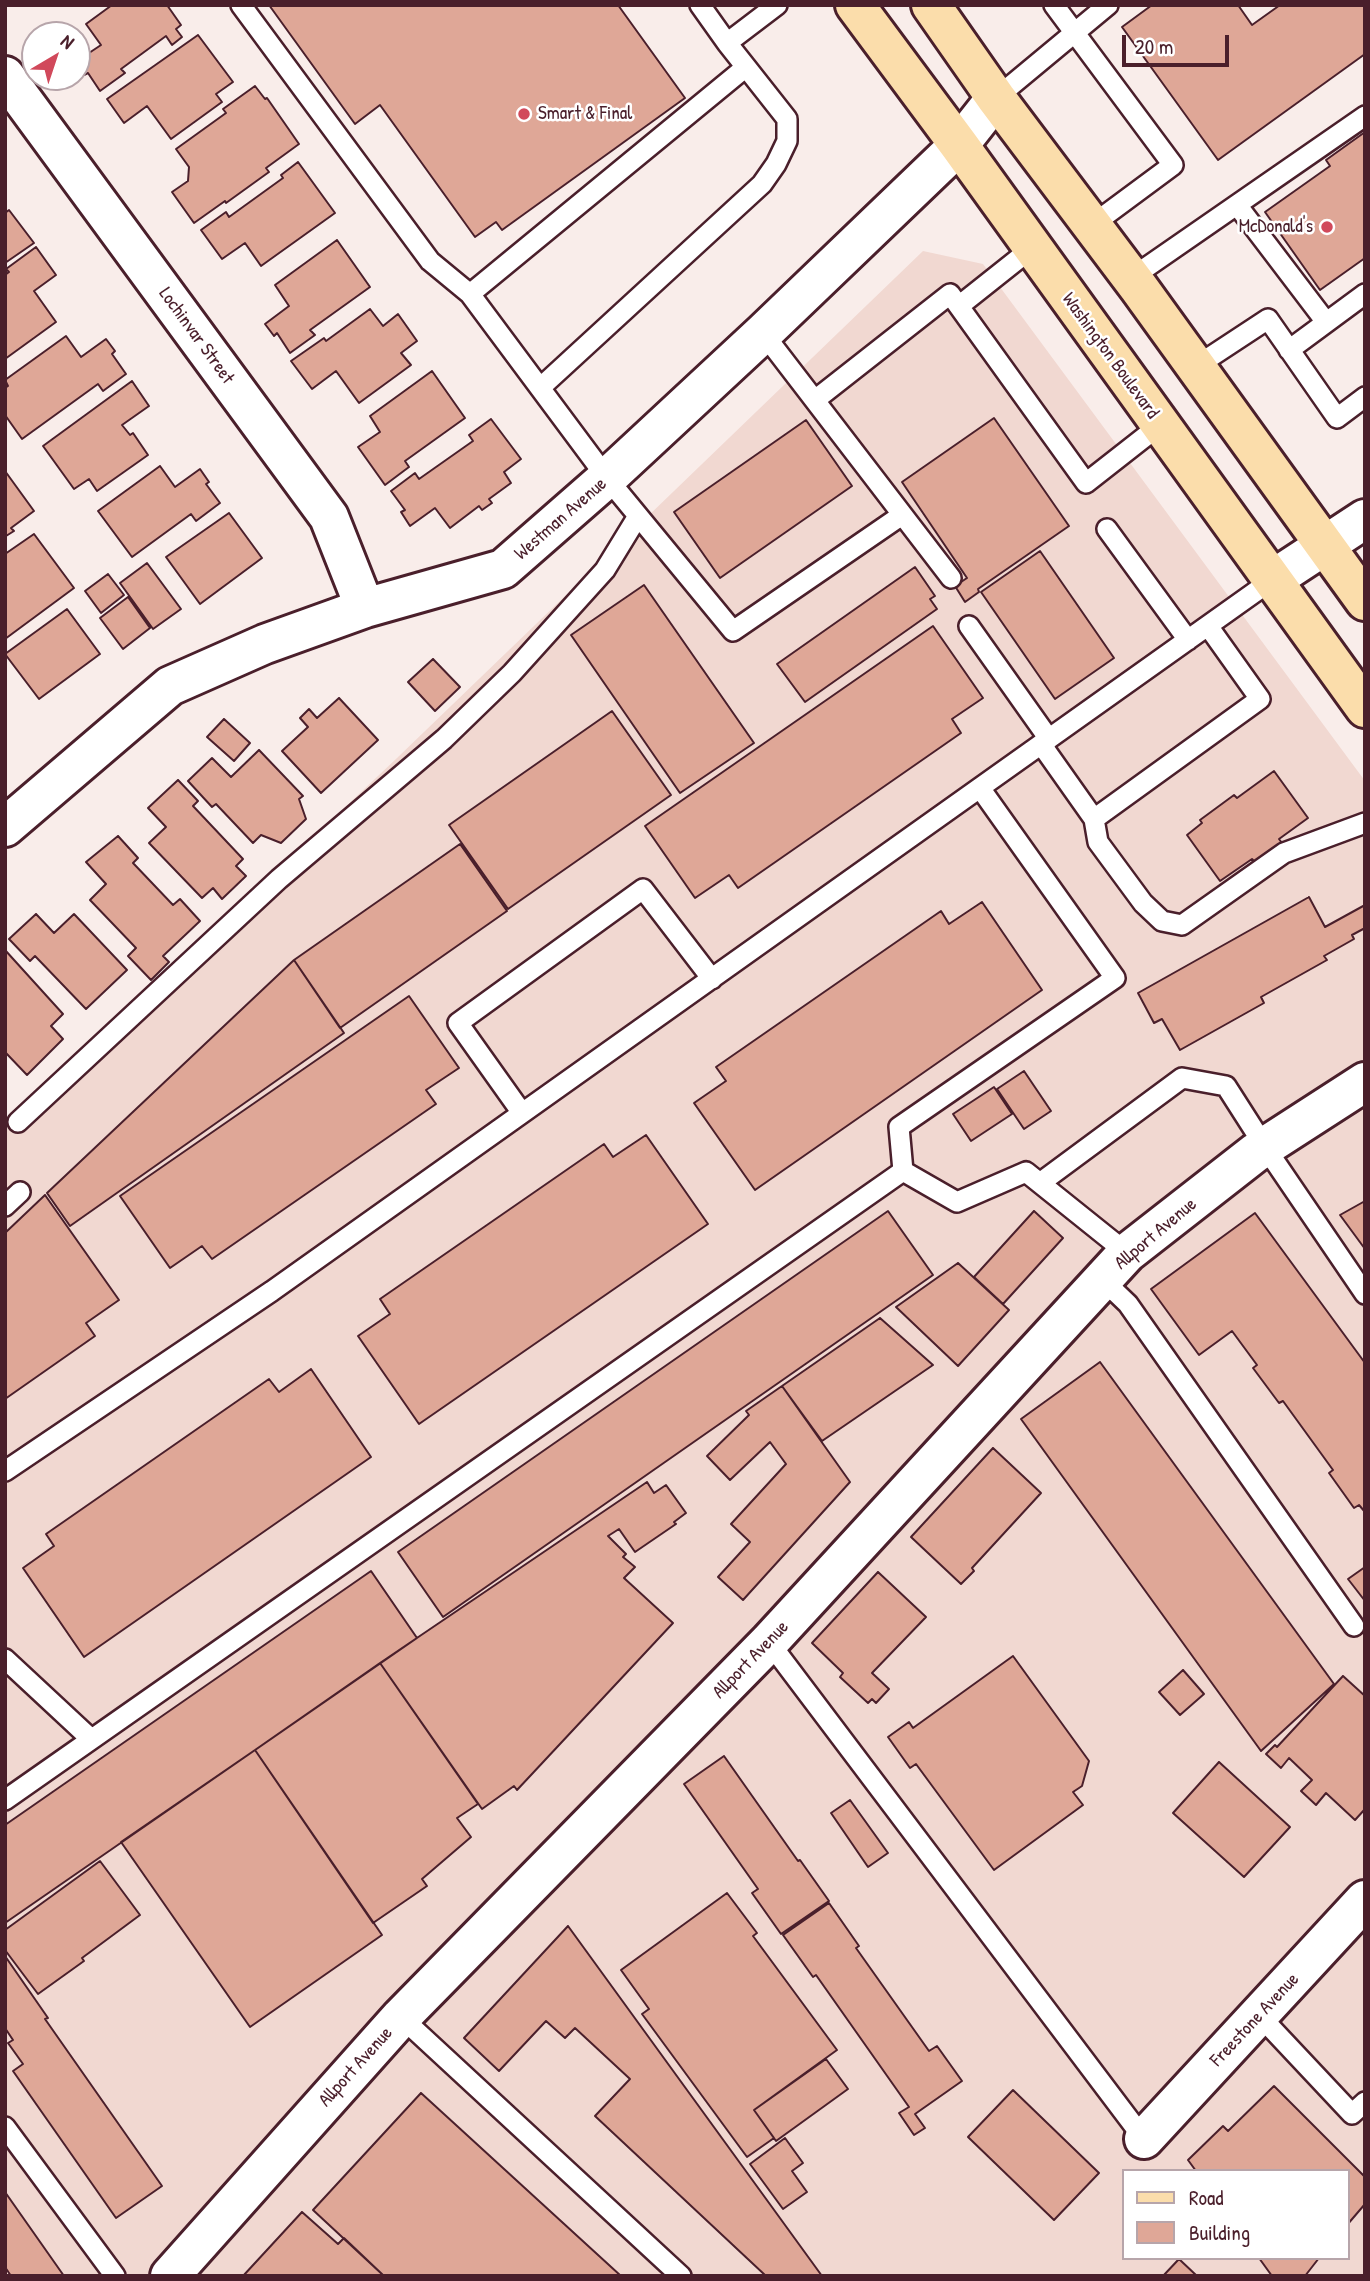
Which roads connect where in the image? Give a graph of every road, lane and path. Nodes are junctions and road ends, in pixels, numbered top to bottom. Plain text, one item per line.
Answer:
1 (241, 5) edge
2 (700, 5) edge
3 (777, 5) edge
4 (855, 5) edge
5 (931, 5) edge
6 (1054, 5) edge
7 (1108, 5) edge
8 (1074, 32) junction
9 (727, 43) junction
10 (746, 67) junction
11 (5, 76) edge
12 (996, 98) junction
13 (1365, 116) edge
14 (959, 145) junction
15 (1237, 205) junction
16 (1092, 225) junction
17 (1032, 248) junction
18 (1131, 278) junction
19 (470, 294) junction
20 (1365, 294) edge
21 (959, 306) junction
22 (1326, 322) junction
23 (763, 333) junction
24 (1289, 349) junction
25 (1195, 367) junction
26 (540, 388) junction
27 (1365, 397) edge
28 (815, 400) junction
29 (1160, 425) junction
30 (607, 478) junction
31 (902, 515) junction
32 (638, 516) junction
33 (1365, 519) edge
34 (1107, 529) dead end
35 (1324, 545) junction
36 (951, 578) dead end
37 (1272, 580) junction
38 (1365, 601) edge
39 (365, 608) junction
40 (970, 626) dead end
41 (1208, 626) junction
42 (1188, 640) junction
43 (1365, 708) edge
44 (1045, 742) junction
45 (980, 788) junction
46 (11, 809) edge
47 (1094, 819) junction
48 (1365, 823) edge
49 (712, 979) junction
50 (1365, 1082) edge
51 (522, 1113) junction
52 (18, 1122) dead end
53 (1265, 1147) junction
54 (902, 1171) junction
55 (1040, 1183) junction
56 (20, 1192) dead end
57 (5, 1206) edge
58 (1115, 1267) junction
59 (1365, 1294) edge
60 (5, 1471) edge
61 (1354, 1626) dead end
62 (769, 1642) junction
63 (5, 1659) edge
64 (91, 1740) junction
65 (5, 1800) edge
66 (1365, 1900) edge
67 (1259, 2015) junction
68 (401, 2017) junction
69 (1365, 2102) edge
70 (5, 2127) edge
71 (1144, 2139) joint
72 (115, 2276) edge
73 (170, 2276) edge
74 (681, 2276) edge

1 - 19 lane
2 - 9 lane
3 - 9 lane
4 - 14 main road, Washington Boulevard
5 - 12 main road
6 - 8 lane
7 - 8 lane
8 - 12 lane
8 - 16 lane
9 - 10 lane
10 - 19 lane
10 - 26 lane
11 - 39 street, Lochinvar Street
12 - 14 street, Westman Avenue
12 - 16 main road
13 - 15 lane
14 - 17 main road, Washington Boulevard
14 - 23 street, Westman Avenue
15 - 18 lane
15 - 22 lane
16 - 18 main road
17 - 21 lane
17 - 29 main road, Washington Boulevard
18 - 25 main road
19 - 26 lane
20 - 22 lane
21 - 28 lane
21 - 29 lane
22 - 24 lane
23 - 28 lane
23 - 30 street, Westman Avenue
24 - 25 lane
24 - 27 lane
25 - 35 main road
26 - 30 lane
28 - 31 lane
29 - 37 main road, Washington Boulevard
30 - 32 lane
30 - 39 street, Westman Avenue
31 - 32 lane
31 - 36 lane
32 - 52 lane
33 - 35 street
34 - 42 lane
35 - 37 street
35 - 38 main road
37 - 41 lane
37 - 43 main road, Washington Boulevard
39 - 46 street, Westman Avenue
40 - 44 lane
41 - 42 lane
41 - 47 lane
42 - 44 lane
44 - 45 lane
44 - 47 lane
45 - 49 lane
45 - 54 lane
47 - 48 lane
49 - 51 lane
49 - 51 lane
50 - 53 street, Allport Avenue
51 - 60 lane
53 - 55 lane
53 - 58 street, Allport Avenue
53 - 59 lane
54 - 55 lane
54 - 64 lane
55 - 58 lane
56 - 57 lane
58 - 61 lane
58 - 62 street, Allport Avenue
62 - 68 street, Allport Avenue
62 - 71 lane
63 - 64 lane
64 - 65 lane
66 - 67 street, Freestone Avenue
67 - 69 lane
67 - 71 street, Freestone Avenue
68 - 73 street, Allport Avenue
68 - 74 lane
70 - 72 lane

